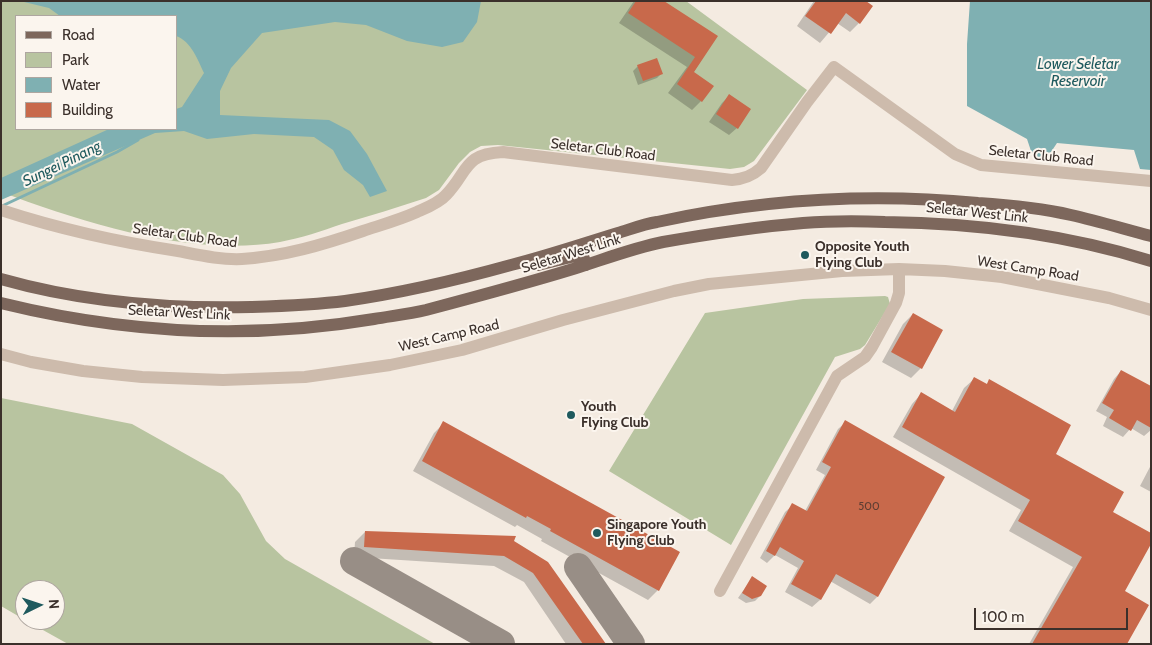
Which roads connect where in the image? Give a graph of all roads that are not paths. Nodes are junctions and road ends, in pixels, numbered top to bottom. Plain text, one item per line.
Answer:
1 (1151, 181) edge
2 (1, 210) edge
3 (1151, 236) edge
4 (1151, 261) edge
5 (511, 265) junction
6 (586, 265) junction
7 (899, 269) junction
8 (1, 279) edge
9 (1, 303) edge
10 (1151, 310) edge
11 (1, 354) edge
12 (720, 591) dead end

1 - 2 street, Seletar Club Road
3 - 5 main road, Seletar West Link
4 - 6 main road, Seletar West Link
5 - 6 main road
5 - 8 main road, Seletar West Link
6 - 9 main road, Seletar West Link
7 - 10 street, West Camp Road
7 - 11 street, West Camp Road
7 - 12 street

